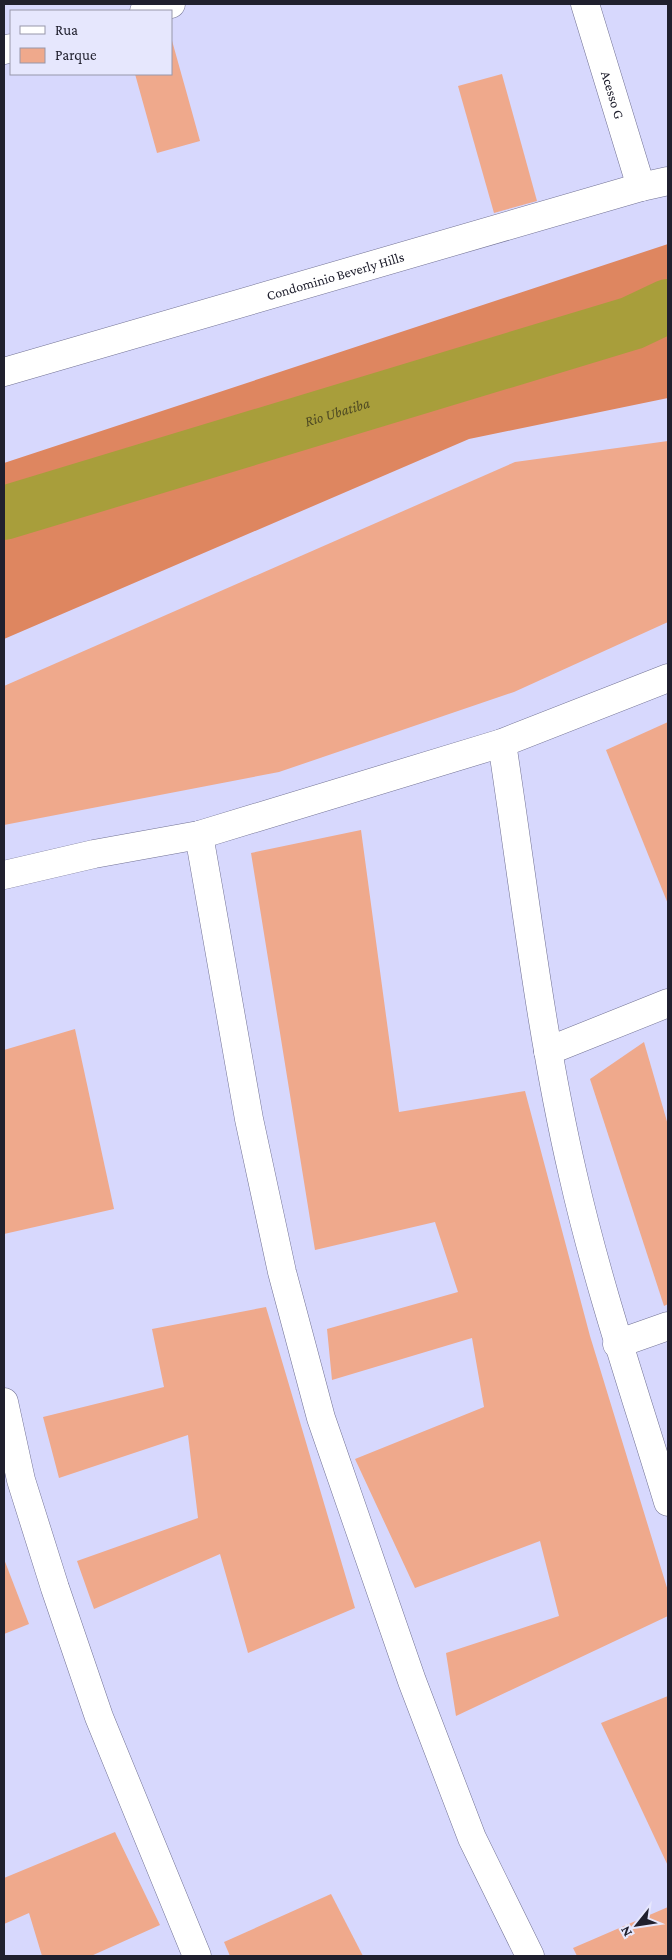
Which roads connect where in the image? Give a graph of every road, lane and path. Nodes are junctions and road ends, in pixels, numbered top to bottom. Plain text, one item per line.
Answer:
1 (171, 4) edge
2 (585, 4) edge
3 (148, 10) edge
4 (668, 181) edge
5 (641, 187) junction
6 (4, 372) edge
7 (668, 678) edge
8 (502, 743) junction
9 (199, 835) junction
10 (4, 876) edge
11 (668, 1003) edge
12 (548, 1052) junction
13 (668, 1326) edge
14 (618, 1344) junction
15 (4, 1402) edge
16 (668, 1502) edge
17 (196, 1956) edge
18 (530, 1956) edge

1 - 3 street
2 - 5 street, Acesso G
4 - 5 street, Condominio Beverly Hills
5 - 6 street, Condominio Beverly Hills
7 - 8 street
8 - 9 street
8 - 12 street
9 - 10 street
9 - 18 street
11 - 12 street
12 - 14 street
13 - 14 street
14 - 16 street
15 - 17 street

